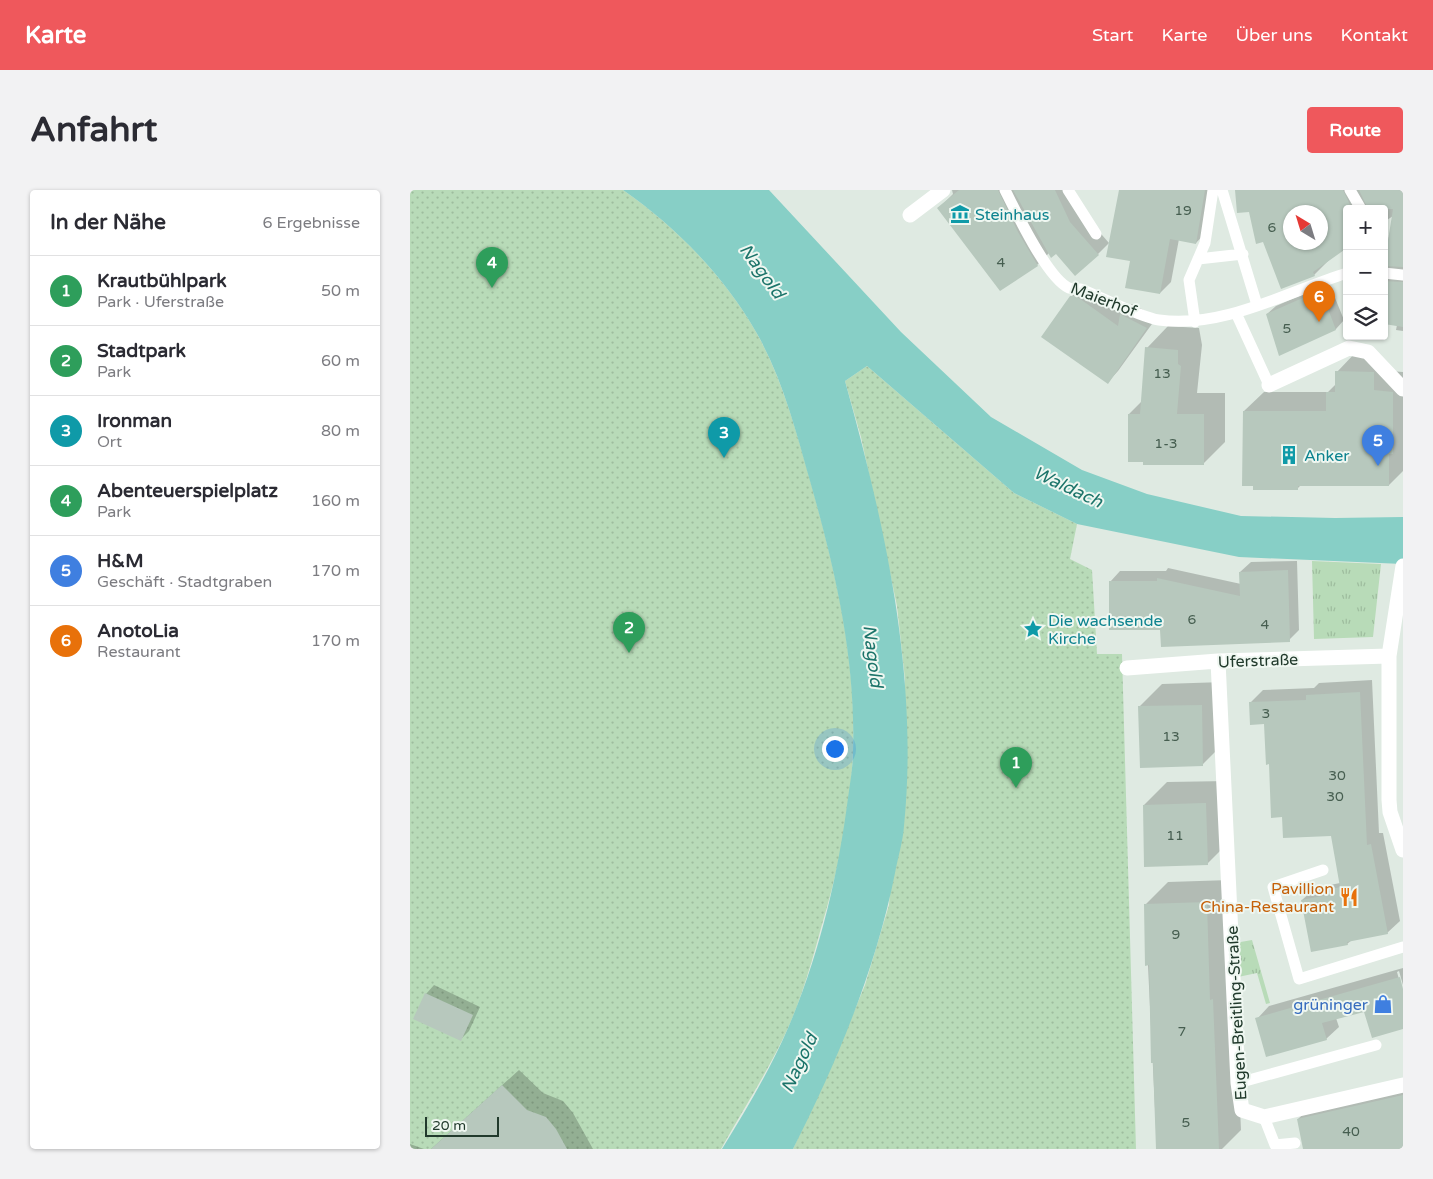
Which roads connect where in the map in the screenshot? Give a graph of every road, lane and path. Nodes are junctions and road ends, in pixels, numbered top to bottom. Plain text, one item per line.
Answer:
1 (943, 190) edge
2 (1005, 190) edge
3 (1068, 190) edge
4 (1213, 190) edge
5 (1222, 190) edge
6 (1350, 190) edge
7 (1359, 205) edge
8 (910, 215) dead end
9 (1096, 234) dead end
10 (1242, 254) junction
11 (1198, 260) junction
12 (1388, 273) edge
13 (1343, 274) edge
14 (1403, 275) edge
15 (1257, 304) junction
16 (1236, 313) junction
17 (1195, 322) junction
18 (1269, 385) joint
19 (1403, 389) edge
20 (1402, 573) edge
21 (1389, 656) junction
22 (1218, 661) junction
23 (1127, 668) dead end
24 (1403, 850) edge
25 (1323, 870) dead end
26 (1403, 947) edge
27 (1376, 1045) dead end
28 (1238, 1082) junction
29 (1403, 1084) edge
30 (1264, 1116) junction
31 (1295, 1143) dead end

1 - 8 street
2 - 17 lane, Maierhof
3 - 9 lane
4 - 11 lane
5 - 10 lane
6 - 7 lane
10 - 11 lane
10 - 15 lane
11 - 17 lane
12 - 14 lane
13 - 15 lane, Maierhof
15 - 16 lane, Maierhof
16 - 17 lane, Maierhof
16 - 18 lane
18 - 19 street
20 - 21 street
21 - 22 street, Uferstraße
21 - 24 street
22 - 23 street, Uferstraße
22 - 28 street, Eugen-Breitling-Straße
25 - 26 lane
27 - 28 lane
28 - 30 street, Eugen-Breitling-Straße
29 - 30 street, Eugen-Breitling-Straße
30 - 31 lane

